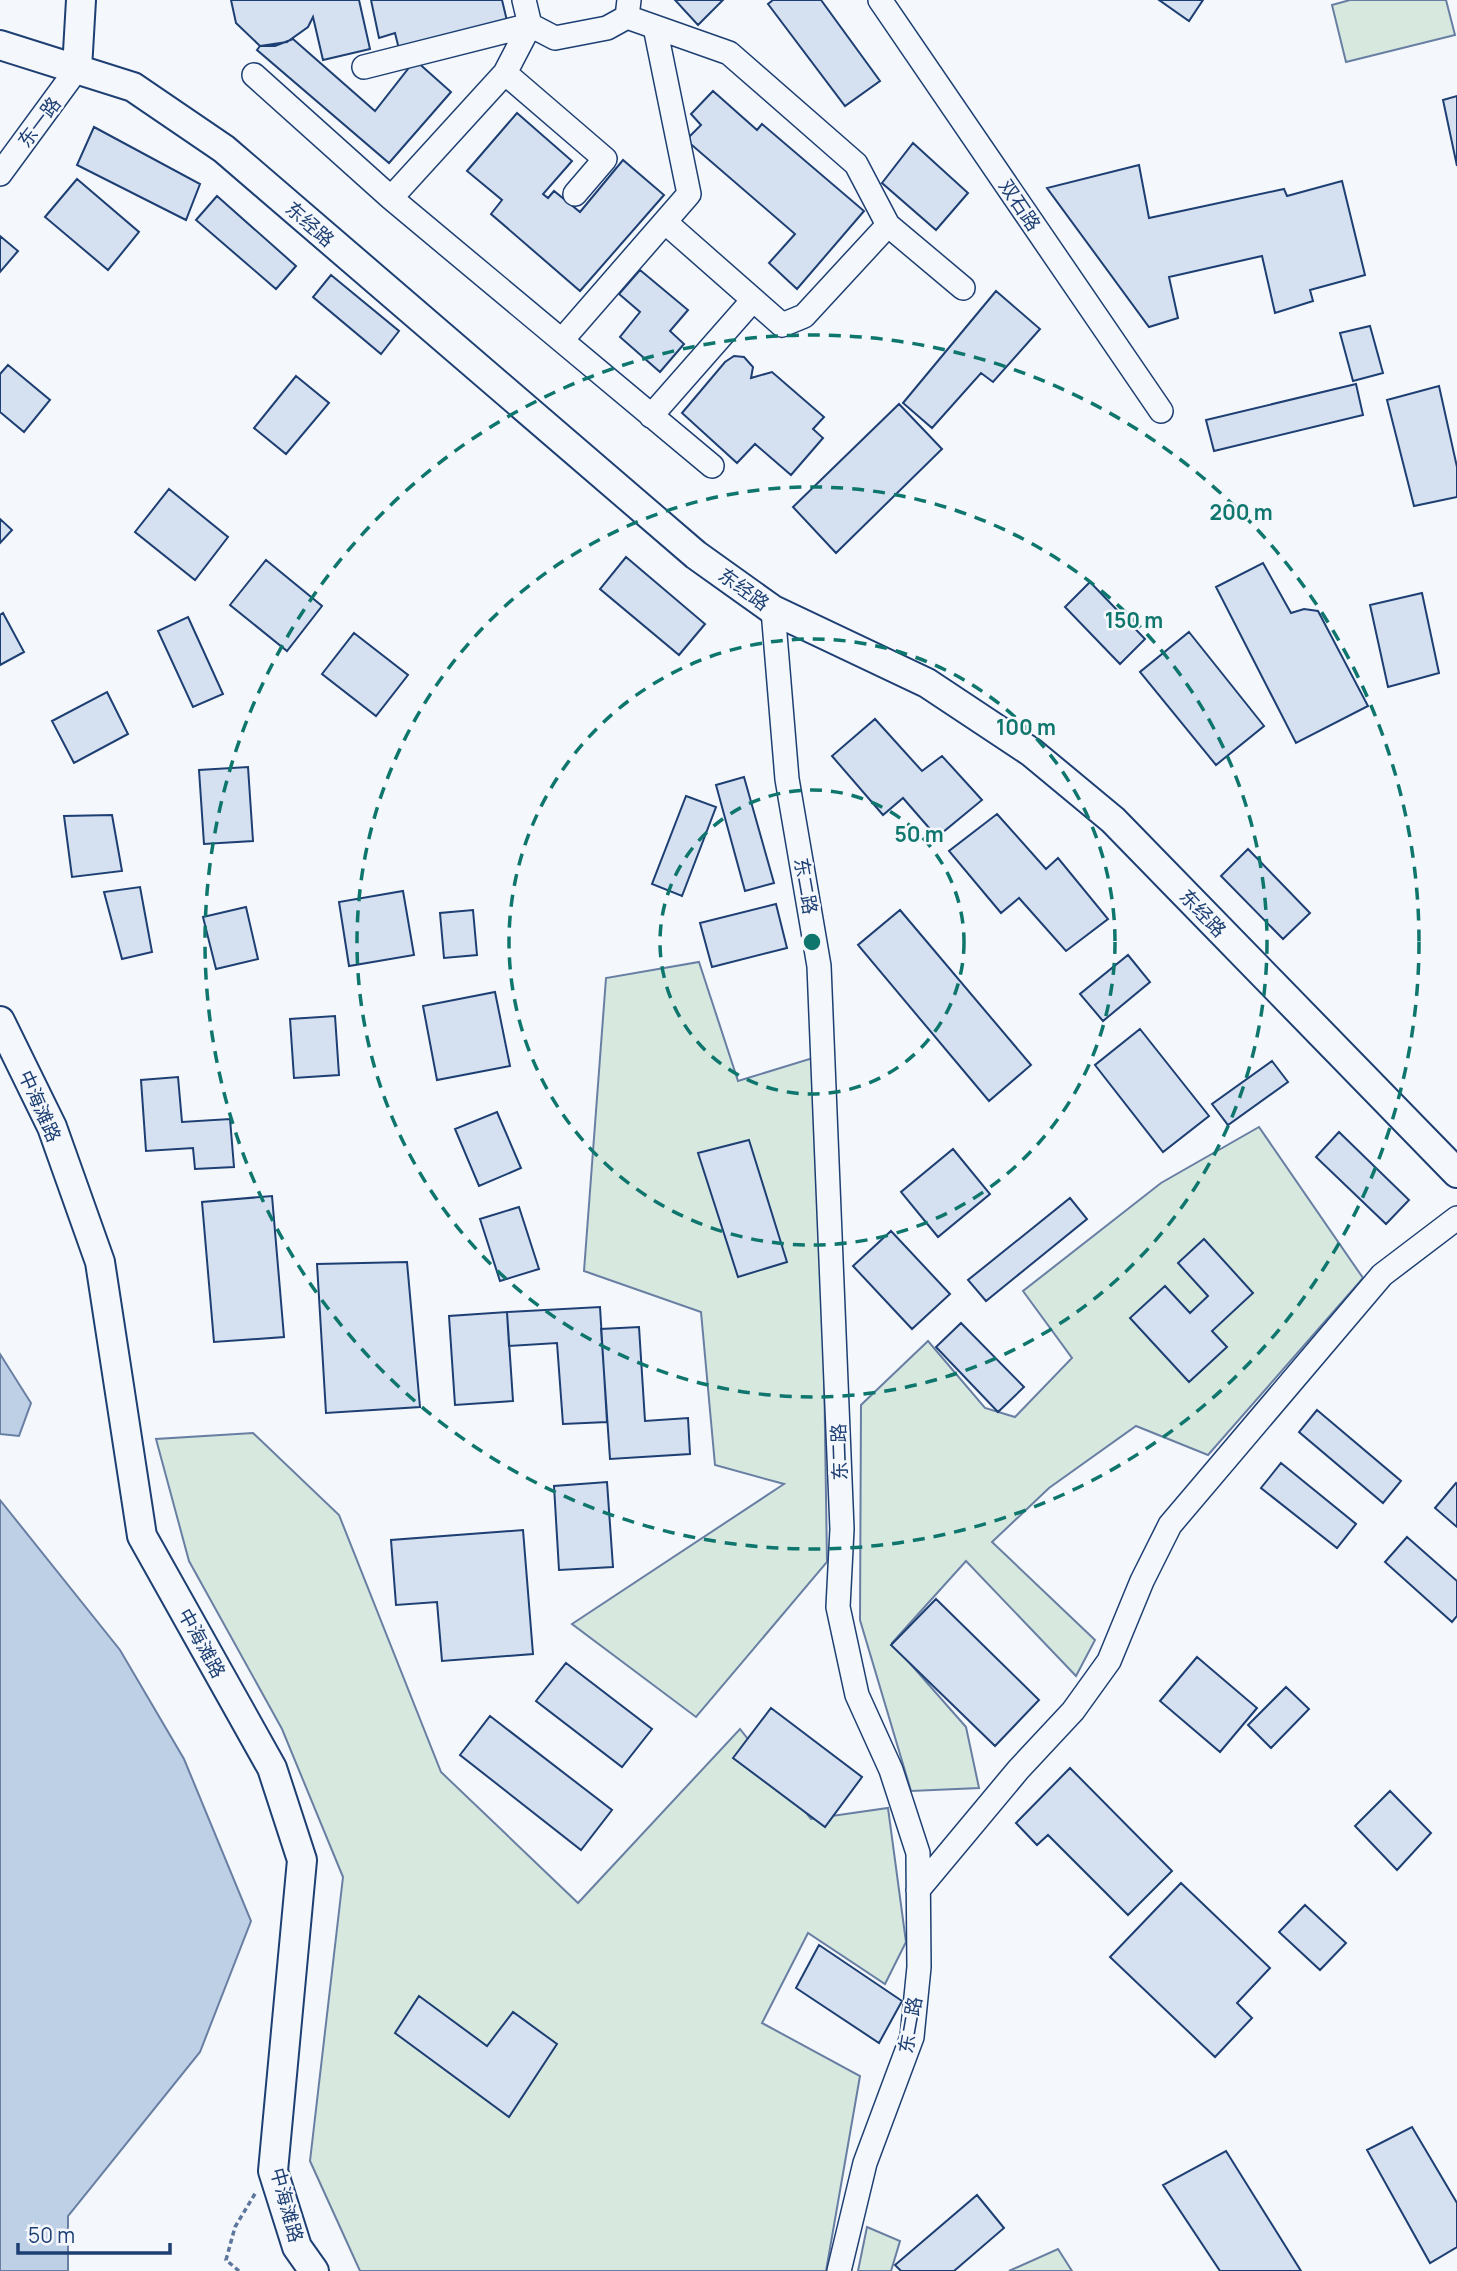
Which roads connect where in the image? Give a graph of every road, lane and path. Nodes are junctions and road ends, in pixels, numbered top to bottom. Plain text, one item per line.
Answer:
1 (81, 0) edge
2 (524, 0) edge
3 (880, 0) edge
4 (628, 8) edge
5 (530, 25) junction
6 (655, 27) junction
7 (0, 45) edge
8 (363, 67) dead end
9 (77, 69) junction
10 (505, 73) junction
11 (254, 75) dead end
12 (0, 174) edge
13 (575, 194) dead end
14 (391, 198) junction
15 (665, 222) junction
16 (888, 225) junction
17 (962, 288) dead end
18 (753, 300) junction
19 (562, 340) junction
20 (1161, 411) dead end
21 (651, 416) junction
22 (712, 466) dead end
23 (773, 610) junction
24 (0, 1021) edge
25 (1457, 1173) edge
26 (1457, 1218) edge
27 (918, 1890) junction
28 (275, 2178) junction
29 (239, 2271) edge
30 (314, 2271) edge
31 (839, 2271) edge

1 - 9 main road
2 - 5 street
3 - 20 street, 双石路
4 - 5 street
4 - 6 street
5 - 8 street
5 - 10 street
6 - 15 street
6 - 16 street
7 - 9 main road, 东经路
9 - 12 street, 东一路
9 - 23 main road, 东经路
10 - 13 street
10 - 14 street
11 - 14 street
14 - 19 street
15 - 18 street
15 - 19 street
16 - 17 street
16 - 18 street
18 - 21 street
19 - 21 street
21 - 22 street
23 - 25 main road, 东经路
23 - 27 street, 东二路
24 - 28 main road, 中海滩路
26 - 27 street
27 - 31 street, 东二路
28 - 29 path
28 - 30 main road, 中海滩路

